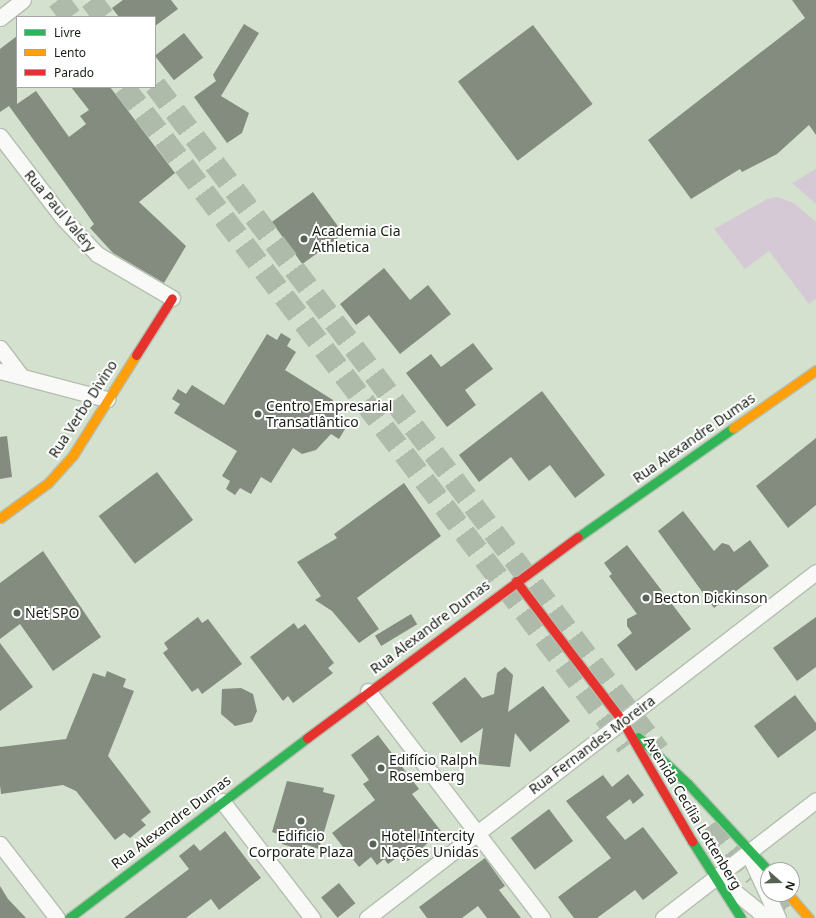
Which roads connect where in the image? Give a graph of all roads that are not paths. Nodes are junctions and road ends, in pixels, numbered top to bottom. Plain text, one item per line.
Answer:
1 (23, 0) edge
2 (0, 18) edge
3 (0, 136) edge
4 (172, 298) joint
5 (0, 348) edge
6 (816, 370) edge
7 (0, 371) edge
8 (21, 376) junction
9 (107, 399) junction
10 (0, 518) edge
11 (816, 572) edge
12 (516, 581) junction
13 (368, 691) junction
14 (623, 722) junction
15 (816, 800) edge
16 (222, 801) junction
17 (476, 834) junction
18 (0, 844) edge
19 (747, 848) junction
20 (760, 862) edge
21 (714, 875) junction
22 (795, 902) edge
23 (57, 918) edge
24 (69, 918) edge
25 (312, 918) edge
26 (367, 918) edge
27 (542, 918) edge
28 (663, 918) edge
29 (741, 918) edge
30 (767, 918) edge
31 (778, 918) edge
32 (809, 918) edge

1 - 2 street
3 - 4 street, Rua Paul Valéry
4 - 9 street, Rua Verbo Divino
5 - 8 street
6 - 12 street, Rua Alexandre Dumas
7 - 8 street
8 - 9 street
9 - 10 street, Rua Verbo Divino
11 - 14 street, Rua Fernandes Moreira
12 - 13 street, Rua Alexandre Dumas
12 - 14 street, Avenida Cecília Lottenberg
13 - 16 street, Rua Alexandre Dumas
13 - 17 street
14 - 17 street, Rua Fernandes Moreira
14 - 19 street, Avenida Cecília Lottenberg
14 - 21 street, Avenida Cecília Lottenberg
15 - 19 street
16 - 24 street, Rua Alexandre Dumas
16 - 25 street
17 - 26 street, Rua Fernandes Moreira
17 - 27 street
18 - 23 street
19 - 20 street, Avenida Cecília Lottenberg
19 - 21 street
19 - 31 street
21 - 28 street
21 - 29 street, Avenida Cecília Lottenberg
21 - 30 street
22 - 32 street

